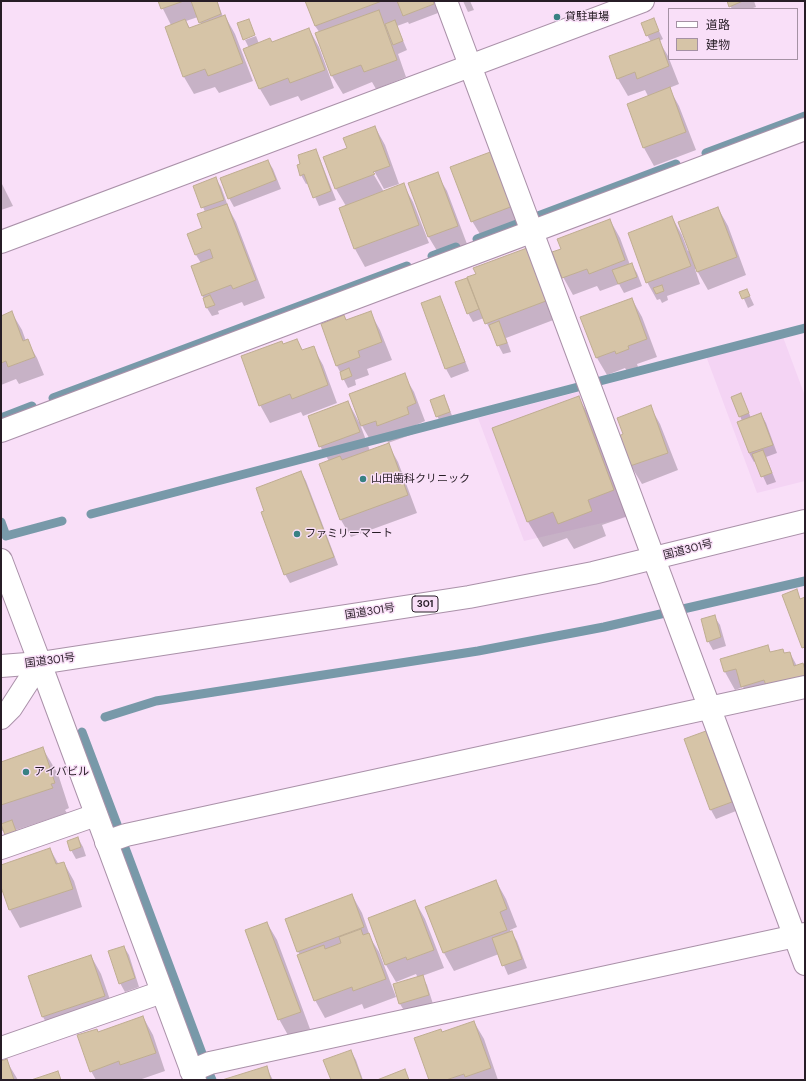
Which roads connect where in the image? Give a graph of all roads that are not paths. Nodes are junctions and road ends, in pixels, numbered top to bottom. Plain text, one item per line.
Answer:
1 (446, 1) edge
2 (643, 1) edge
3 (470, 66) junction
4 (805, 129) edge
5 (532, 232) junction
6 (1, 242) edge
7 (1, 431) edge
8 (805, 521) edge
9 (654, 558) junction
10 (1, 560) edge
11 (40, 663) junction
12 (1, 666) edge
13 (805, 687) edge
14 (710, 708) junction
15 (1, 718) edge
16 (96, 815) junction
17 (106, 842) junction
18 (1, 848) edge
19 (800, 935) edge
20 (805, 964) edge
21 (162, 992) junction
22 (1, 1048) edge
23 (193, 1075) edge

1 - 3 main road
2 - 3 main road
3 - 5 main road
3 - 6 main road
4 - 5 main road
5 - 7 main road
5 - 9 main road
8 - 9 main road, 国道301号 / 301
9 - 11 main road, 国道301号 / 301
9 - 14 main road
10 - 11 main road
11 - 12 main road, 国道301号 / 301
11 - 15 main road
11 - 16 main road
13 - 14 main road
14 - 17 main road
14 - 19 main road
16 - 17 main road
16 - 18 main road
17 - 21 main road
19 - 20 main road
19 - 23 main road
21 - 22 main road
21 - 23 main road

